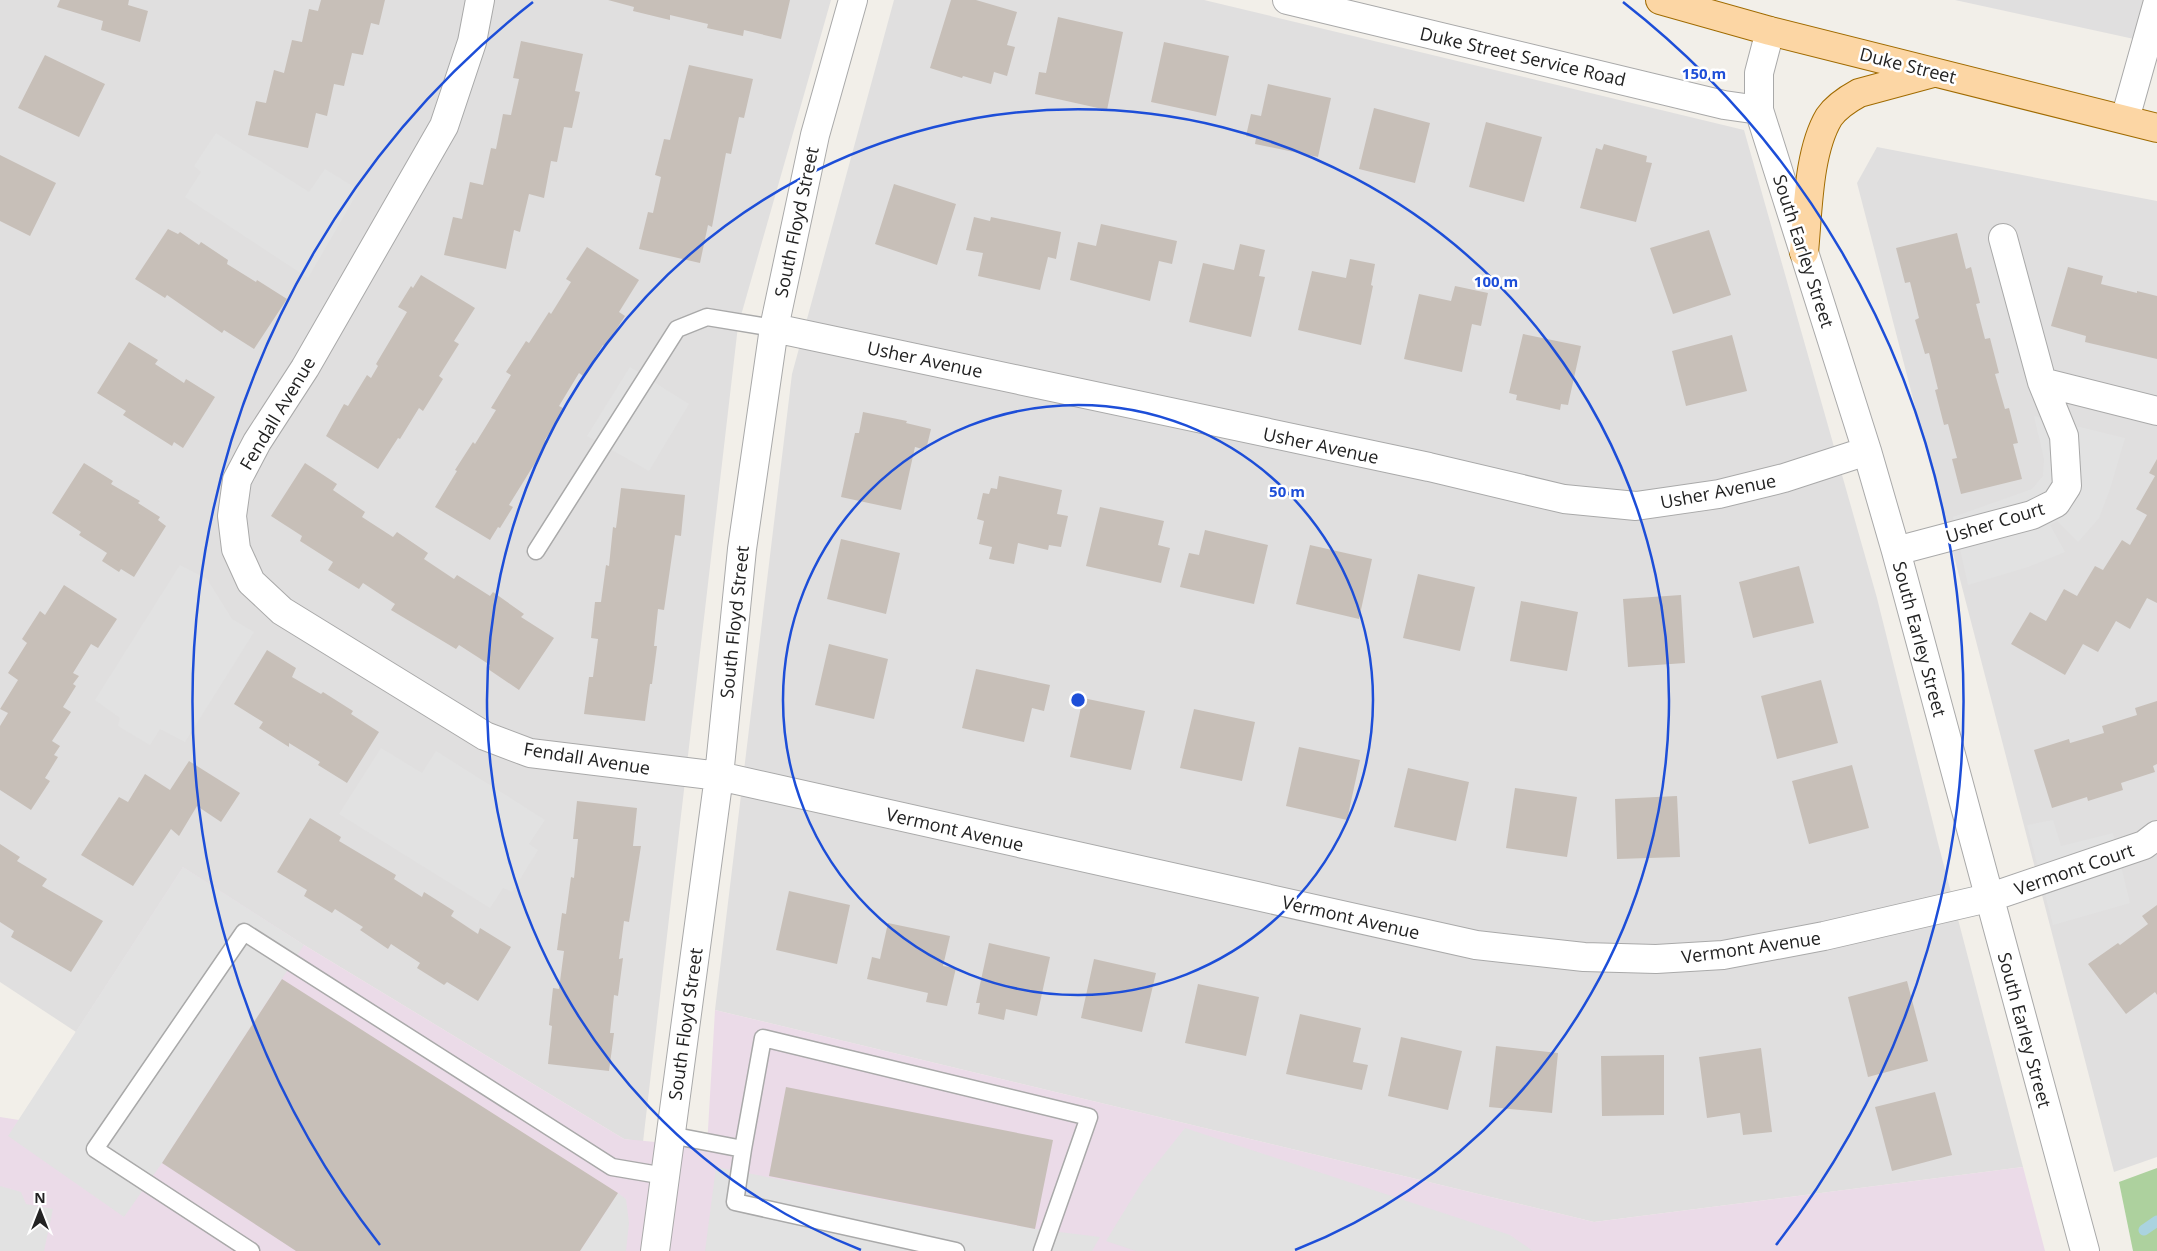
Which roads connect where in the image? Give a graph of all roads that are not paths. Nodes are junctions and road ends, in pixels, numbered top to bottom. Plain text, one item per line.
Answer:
1 (480, 0) edge
2 (853, 0) edge
3 (1287, 0) edge
4 (1660, 0) edge
5 (2157, 5) edge
6 (1770, 31) junction
7 (2152, 42) edge
8 (1938, 72) junction
9 (1759, 110) junction
10 (2125, 119) junction
11 (2157, 128) edge
12 (2003, 238) dead end
13 (1804, 252) junction
14 (774, 328) junction
15 (2042, 382) junction
16 (2157, 411) edge
17 (1867, 451) junction
18 (536, 551) dead end
19 (1896, 551) junction
20 (718, 776) junction
21 (2157, 835) edge
22 (1988, 898) junction
23 (670, 1135) junction
24 (743, 1149) junction
25 (665, 1176) junction
26 (251, 1251) edge
27 (654, 1251) edge
28 (956, 1251) edge
29 (1042, 1251) edge
30 (2085, 1251) edge

1 - 20 street, Fendall Avenue
2 - 14 street, South Floyd Street
3 - 9 street, Duke Street Service Road
4 - 6 main road, Duke Street
5 - 7 street
6 - 8 main road, Duke Street
6 - 9 street, South Earley Street
7 - 10 street
8 - 10 main road, Duke Street
8 - 13 main road
9 - 13 street, South Earley Street
10 - 11 main road, Duke Street
12 - 15 street, Usher Court
13 - 17 street, South Earley Street
14 - 17 street, Usher Avenue
14 - 18 lane
14 - 20 street, South Floyd Street
15 - 16 street
15 - 19 street, Usher Court
17 - 19 street, South Earley Street
19 - 22 street, South Earley Street
20 - 22 street, Vermont Avenue
20 - 23 street, South Floyd Street
21 - 22 street, Vermont Court
22 - 30 street, South Earley Street
23 - 24 lane
23 - 25 street, South Floyd Street
24 - 28 lane
24 - 29 lane
25 - 26 lane
25 - 27 street, South Floyd Street

